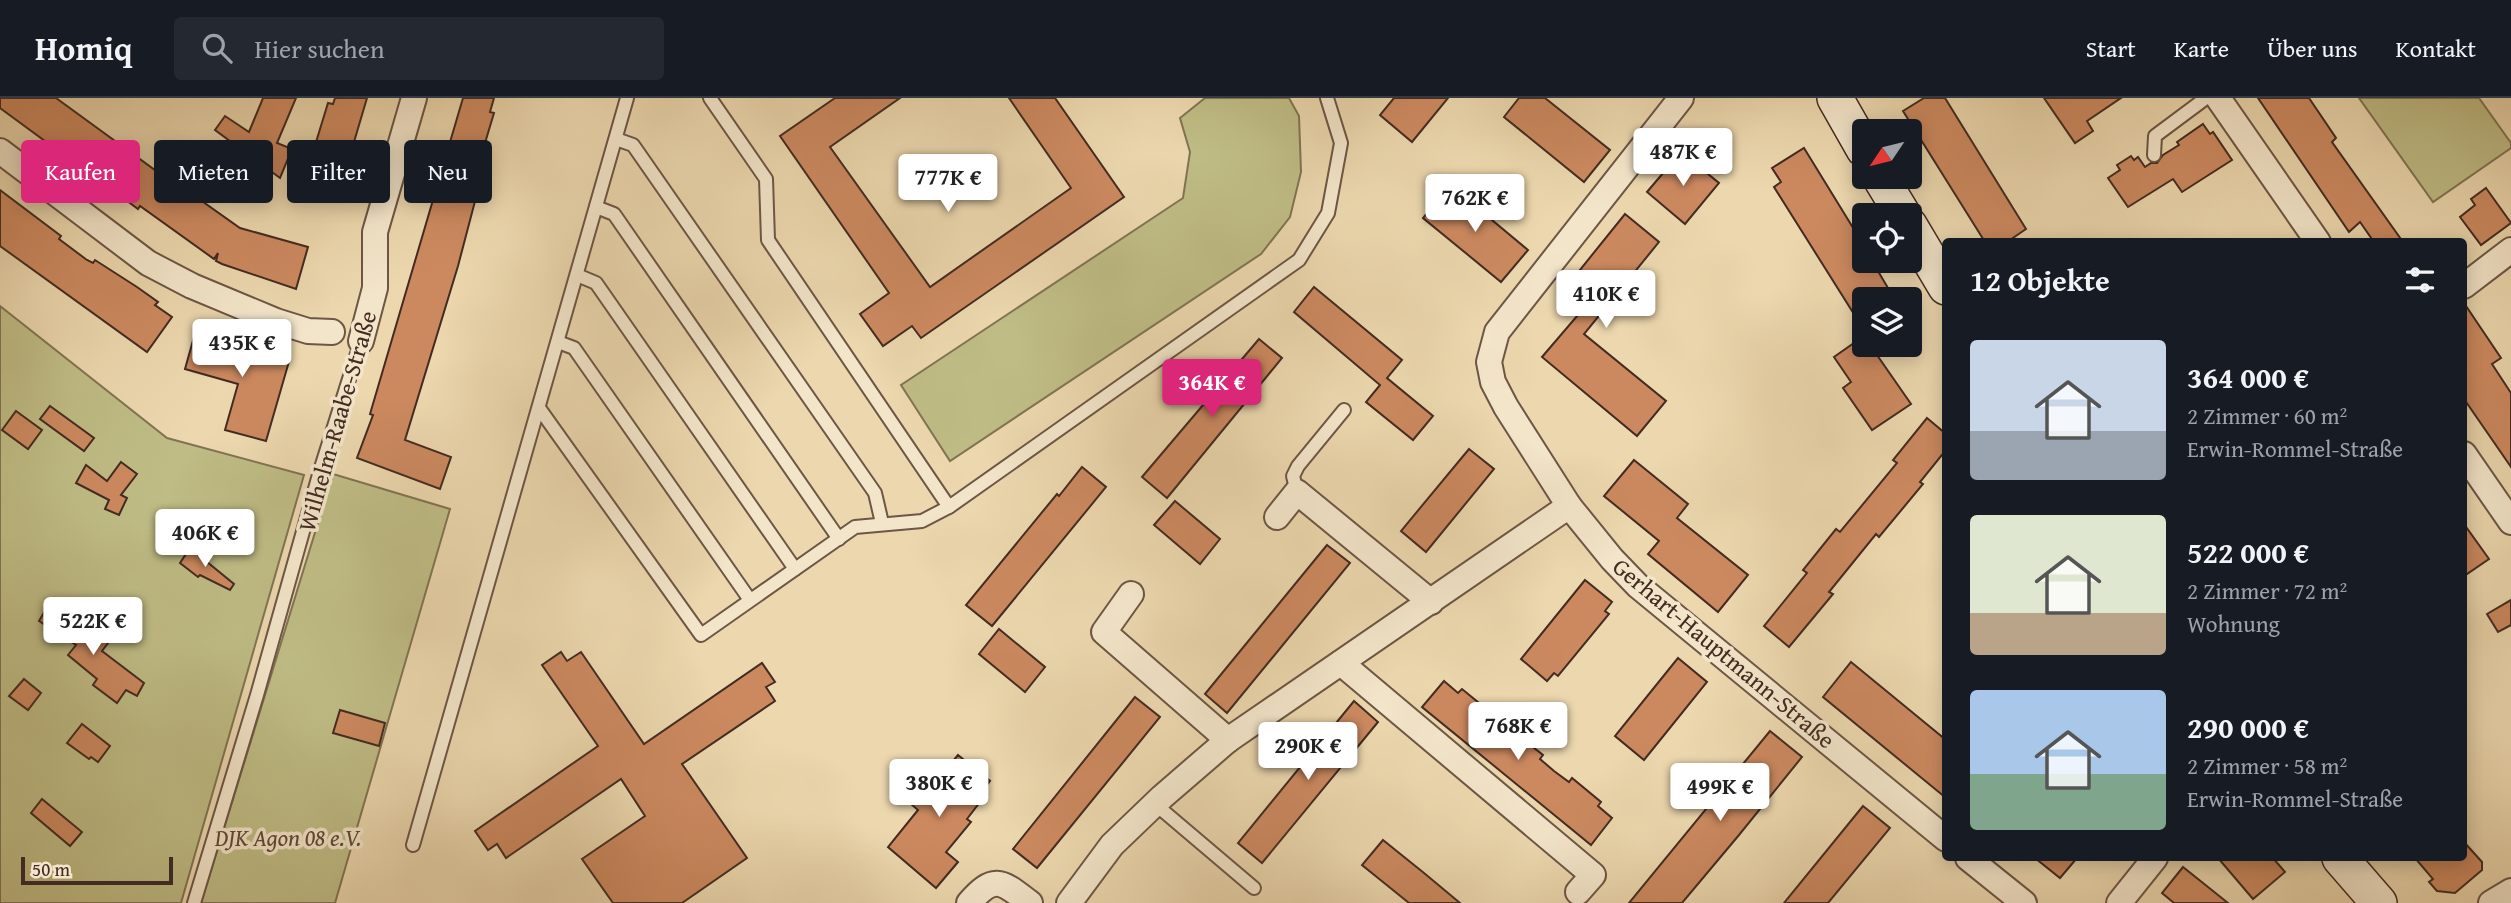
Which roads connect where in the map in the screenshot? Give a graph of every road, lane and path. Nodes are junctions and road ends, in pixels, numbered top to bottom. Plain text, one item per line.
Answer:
1 (414, 98) edge
2 (627, 98) edge
3 (710, 98) edge
4 (1327, 98) edge
5 (1681, 98) edge
6 (1835, 98) edge
7 (2206, 98) edge
8 (2218, 98) edge
9 (1852, 128) edge
10 (615, 139) junction
11 (0, 151) edge
12 (2154, 155) dead end
13 (596, 207) junction
14 (2315, 238) edge
15 (1922, 247) edge
16 (2511, 250) edge
17 (577, 275) junction
18 (1942, 280) edge
19 (2467, 284) edge
20 (332, 332) dead end
21 (361, 341) joint
22 (558, 342) junction
23 (540, 408) junction
24 (1344, 410) dead end
25 (2467, 458) edge
26 (1297, 492) junction
27 (949, 506) junction
28 (1569, 506) junction
29 (1277, 517) dead end
30 (2511, 522) edge
31 (882, 523) junction
32 (839, 539) junction
33 (795, 569) junction
34 (1131, 594) dead end
35 (750, 600) junction
36 (1431, 602) junction
37 (1341, 663) junction
38 (1228, 740) junction
39 (1155, 804) junction
40 (1942, 836) edge
41 (413, 845) dead end
42 (1972, 861) edge
43 (2153, 861) edge
44 (2343, 861) edge
45 (1254, 888) dead end
46 (2511, 891) edge
47 (1578, 892) dead end
48 (194, 903) edge
49 (969, 903) edge
50 (1030, 903) edge
51 (1069, 903) edge
52 (2024, 903) edge
53 (2119, 903) edge
54 (2379, 903) edge
55 (2491, 903) edge

1 - 21 street, Wilhelm-Raabe-Straße
2 - 10 lane
3 - 27 lane
4 - 27 lane
5 - 28 street, Gerhart-Hauptmann-Straße
6 - 9 street
7 - 12 lane
8 - 14 street
10 - 13 lane
10 - 31 lane
11 - 20 street
13 - 17 lane
13 - 32 lane
15 - 18 street
16 - 19 street
17 - 22 lane
17 - 33 lane
21 - 48 lane, Wilhelm-Raabe-Straße
22 - 23 lane
22 - 35 lane
23 - 35 lane
23 - 41 lane
24 - 26 lane
25 - 30 street
26 - 29 street
26 - 36 street
27 - 31 lane
28 - 36 street
28 - 40 street, Gerhart-Hauptmann-Straße
31 - 32 lane
32 - 33 lane
33 - 35 lane
34 - 38 street
36 - 37 street
37 - 38 street
37 - 47 street
38 - 39 street
39 - 45 lane
39 - 51 street
42 - 52 street
43 - 53 street
44 - 54 street
46 - 55 street
49 - 50 street

